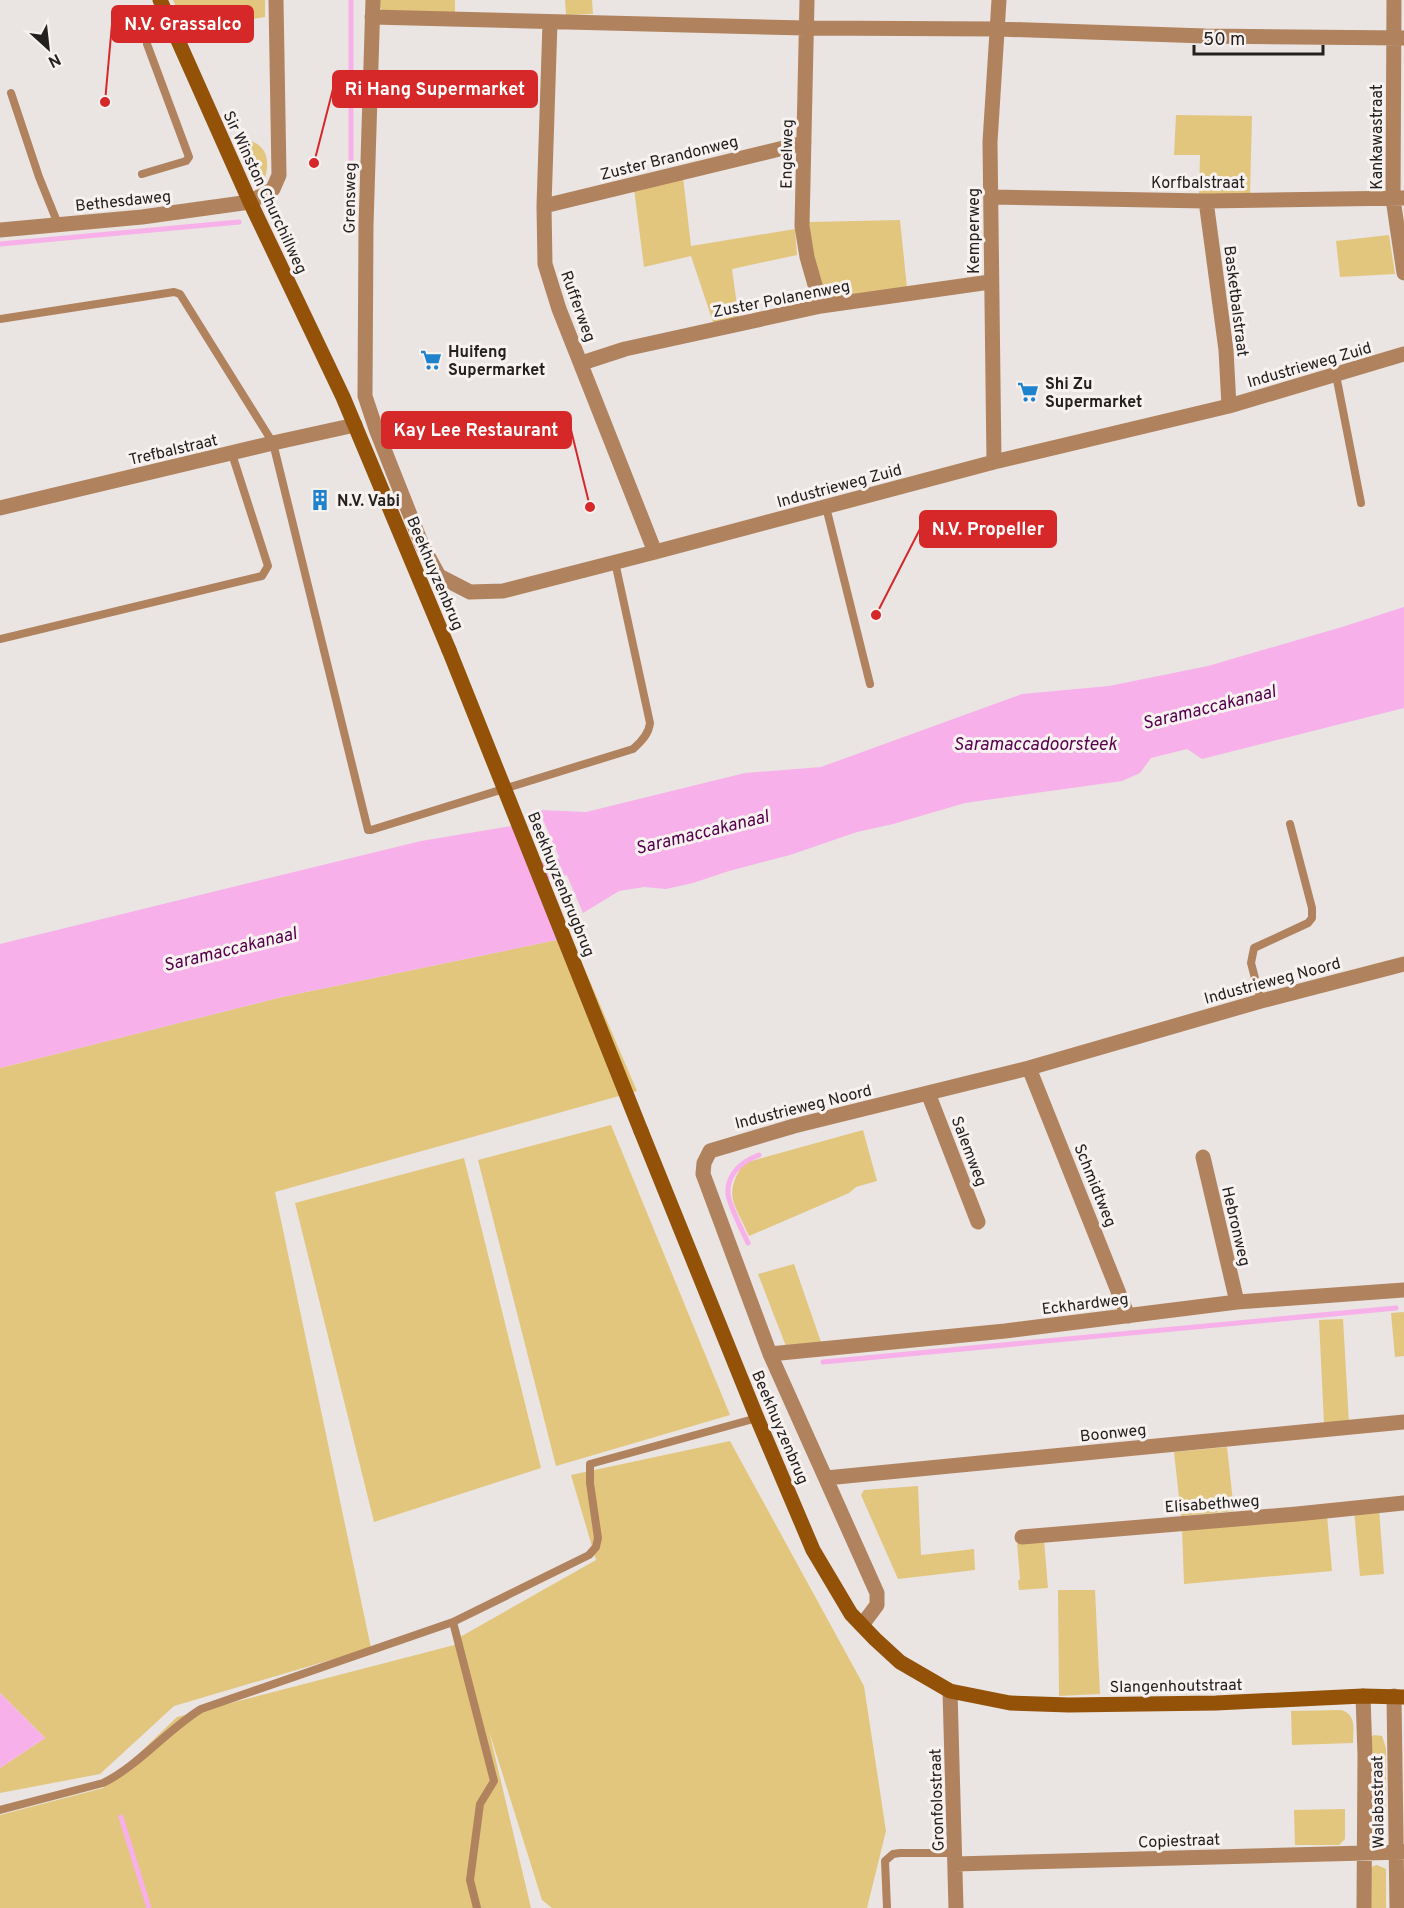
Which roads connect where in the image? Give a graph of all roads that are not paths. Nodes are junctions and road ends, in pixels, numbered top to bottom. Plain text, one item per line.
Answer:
1 (160, 0) edge
2 (276, 0) edge
3 (373, 0) edge
4 (807, 0) edge
5 (999, 0) edge
6 (1394, 0) edge
7 (372, 17) junction
8 (168, 20) junction
9 (550, 22) junction
10 (806, 28) junction
11 (998, 30) junction
12 (1399, 38) edge
13 (11, 93) dead end
14 (804, 144) junction
15 (142, 174) dead end
16 (991, 197) junction
17 (1399, 199) edge
18 (1206, 201) junction
19 (250, 202) junction
20 (543, 206) junction
21 (58, 224) junction
22 (0, 230) edge
23 (1404, 273) edge
24 (990, 282) junction
25 (821, 306) junction
26 (0, 319) edge
27 (1404, 354) edge
28 (582, 363) junction
29 (1336, 375) junction
30 (343, 396) junction
31 (365, 396) junction
32 (1228, 406) junction
33 (354, 425) junction
34 (376, 429) junction
35 (273, 443) junction
36 (363, 443) junction
37 (232, 454) junction
38 (994, 462) junction
39 (1361, 503) dead end
40 (826, 507) junction
41 (0, 508) edge
42 (655, 552) junction
43 (615, 562) junction
44 (0, 639) edge
45 (449, 650) joint
46 (870, 684) dead end
47 (1290, 824) dead end
48 (1404, 964) edge
49 (1261, 1001) junction
50 (1029, 1068) junction
51 (928, 1094) junction
52 (641, 1131) joint
53 (1203, 1157) dead end
54 (978, 1222) dead end
55 (1404, 1290) edge
56 (1237, 1302) junction
57 (1128, 1316) junction
58 (770, 1354) junction
59 (757, 1418) junction
60 (1404, 1422) edge
61 (826, 1478) junction
62 (1404, 1503) edge
63 (1022, 1537) dead end
64 (453, 1622) junction
65 (862, 1625) junction
66 (950, 1691) junction
67 (1363, 1696) junction
68 (1399, 1696) edge
69 (0, 1810) edge
70 (1363, 1852) junction
71 (1400, 1852) edge
72 (955, 1859) junction
73 (477, 1908) edge
74 (886, 1908) edge
75 (956, 1908) edge
76 (1364, 1908) edge
77 (1397, 1908) edge

1 - 8 street, Sir Winston Churchillweg
2 - 19 street
3 - 7 street, Grensweg
4 - 10 street, Engelweg
5 - 11 street, Kemperweg
6 - 12 street, Kankawastraat
7 - 9 street
7 - 31 street, Grensweg
8 - 15 lane
8 - 19 street, Sir Winston Churchillweg
9 - 10 street
9 - 20 street, Rufferweg
10 - 11 street
10 - 14 street, Engelweg
11 - 12 street
11 - 16 street, Kemperweg
12 - 17 street, Kankawastraat
13 - 21 lane
14 - 20 street, Zuster Brandonweg
14 - 25 street, Engelweg
16 - 18 street, Korfbalstraat
16 - 24 street, Kemperweg
17 - 18 street, Korfbalstraat
17 - 23 street, Kankawastraat
18 - 32 street, Basketbalstraat
19 - 21 street, Bethesdaweg
19 - 30 street, Sir Winston Churchillweg
20 - 28 street, Rufferweg
21 - 22 street, Bethesdaweg
24 - 25 street, Zuster Polanenweg
24 - 38 street, Kemperweg
25 - 28 street, Zuster Polanenweg
26 - 35 lane
27 - 29 street, Industrieweg Zuid
28 - 42 street, Rufferweg
29 - 32 street, Industrieweg Zuid
29 - 39 lane
30 - 31 street
30 - 33 street, Sir Winston Churchillweg
31 - 34 street, Grensweg
32 - 38 street, Industrieweg Zuid
33 - 35 street, Trefbalstraat
33 - 36 street, Beekhuyzenbrug
34 - 36 street
34 - 43 street, Industrieweg Zuid
35 - 37 street, Trefbalstraat
35 - 43 lane
36 - 45 street, Beekhuyzenbrug
37 - 41 street, Trefbalstraat
37 - 44 lane
38 - 40 street, Industrieweg Zuid
40 - 42 street, Industrieweg Zuid
40 - 46 lane
42 - 43 street, Industrieweg Zuid
45 - 52 street, Beekhuyzenbrugbrug, bridge
47 - 49 lane
48 - 49 street, Industrieweg Noord
49 - 50 street, Industrieweg Noord
50 - 51 street, Industrieweg Noord
50 - 57 street, Schmidtweg
51 - 54 street, Salemweg
51 - 58 street, Industrieweg Noord
52 - 59 street, Beekhuyzenbrug
53 - 56 street, Hebronweg
55 - 56 street, Eckhardweg
56 - 57 street, Eckhardweg
57 - 58 street, Eckhardweg
58 - 61 street, Industrieweg Noord
59 - 64 lane
59 - 65 street, Beekhuyzenbrug
60 - 61 street, Boonweg
61 - 65 street, Industrieweg Noord
62 - 63 street, Elisabethweg
64 - 69 lane
64 - 73 lane
65 - 66 street, Beekhuyzenbrug
66 - 67 street, Slangenhoutstraat
66 - 72 street, Gronfolostraat
67 - 68 street, Slangenhoutstraat
67 - 70 street, Walabastraat
68 - 71 street, Walabastraat
70 - 71 street, Copiestraat
70 - 72 street, Copiestraat
70 - 76 street, Walabastraat
71 - 77 street, Walabastraat
72 - 74 lane
72 - 75 street, Gronfolostraat

